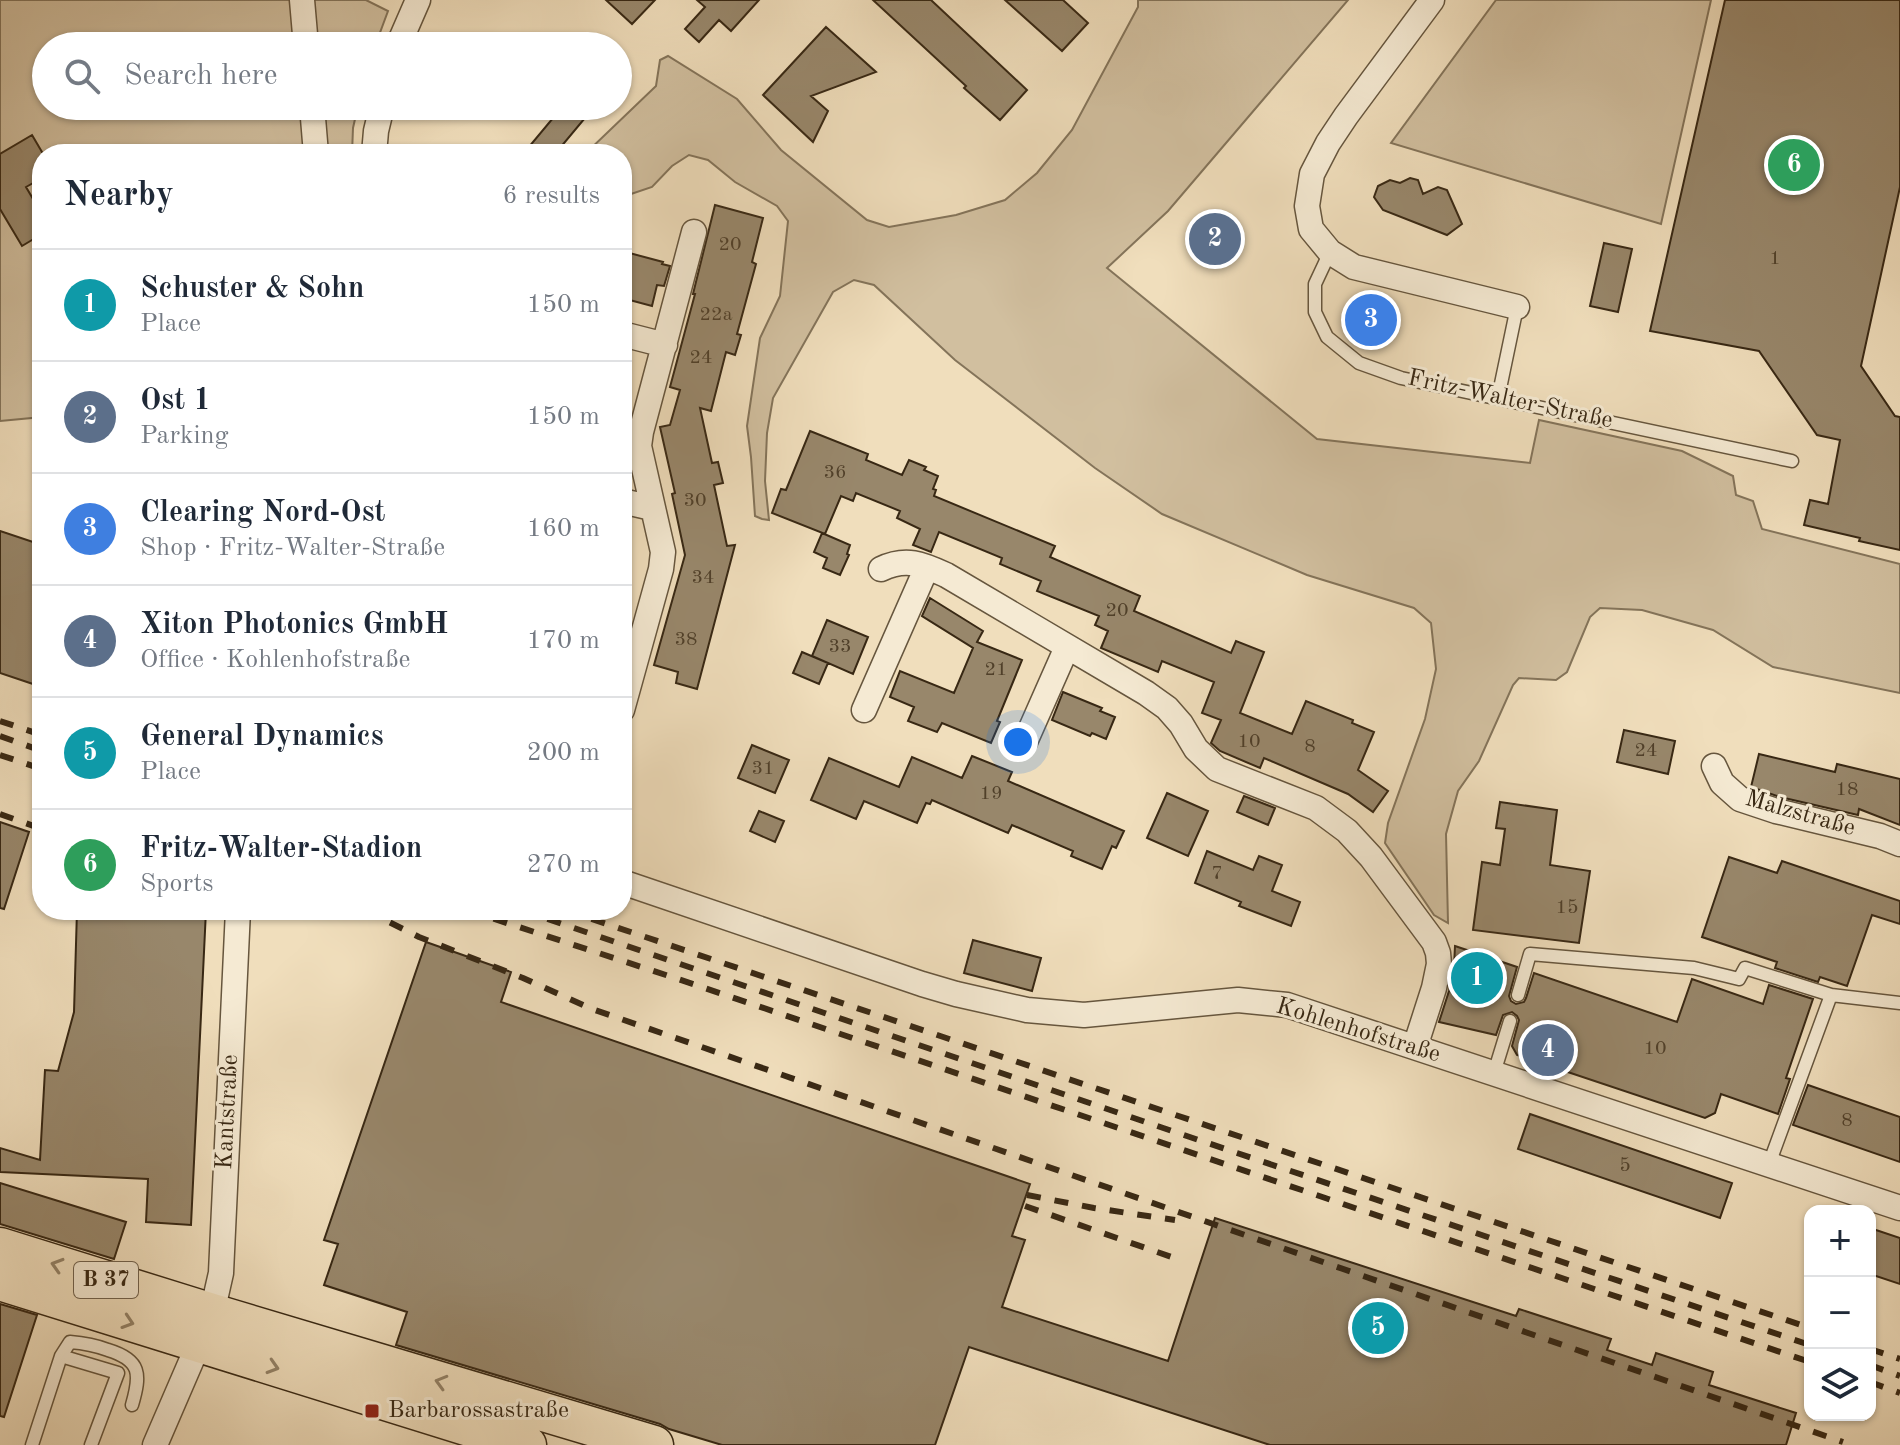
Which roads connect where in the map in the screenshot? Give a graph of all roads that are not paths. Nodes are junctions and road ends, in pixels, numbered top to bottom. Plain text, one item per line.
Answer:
1 (302, 0) edge
2 (418, 0) edge
3 (1432, 0) edge
4 (305, 32) edge
5 (404, 32) edge
6 (313, 120) edge
7 (379, 120) edge
8 (315, 144) edge
9 (375, 144) edge
10 (694, 232) dead end
11 (1330, 252) junction
12 (1517, 307) joint
13 (632, 337) edge
14 (665, 345) junction
15 (1498, 398) junction
16 (1792, 461) dead end
17 (632, 503) edge
18 (652, 508) junction
19 (927, 567) junction
20 (881, 569) dead end
21 (1067, 647) junction
22 (632, 674) edge
23 (864, 710) dead end
24 (1025, 742) dead end
25 (1714, 766) dead end
26 (1900, 844) edge
27 (632, 885) edge
28 (238, 920) edge
29 (1518, 995) dead end
30 (1831, 995) junction
31 (1900, 1003) edge
32 (1510, 1021) dead end
33 (1415, 1047) junction
34 (1494, 1073) junction
35 (1769, 1164) junction
36 (1900, 1208) edge
37 (0, 1247) edge
38 (0, 1281) edge
39 (205, 1329) junction
40 (61, 1356) junction
41 (132, 1405) dead end
42 (32, 1445) edge
43 (91, 1445) edge
44 (155, 1445) edge
45 (527, 1445) edge
46 (654, 1445) edge

1 - 4 street
2 - 5 street
3 - 11 street
6 - 8 street
7 - 9 street
10 - 14 street
11 - 12 street
11 - 15 lane, Fritz-Walter-Straße
12 - 15 lane
13 - 14 street
14 - 18 street
15 - 16 lane, Fritz-Walter-Straße
17 - 18 street
18 - 22 street
19 - 20 street
19 - 21 street
19 - 23 street
21 - 24 street
21 - 33 street
25 - 26 street, Malzstraße
27 - 33 street, Kohlenhofstraße
28 - 39 street, Kantstraße
29 - 30 lane
30 - 31 lane
30 - 35 lane
32 - 34 lane
33 - 34 street, Kohlenhofstraße
34 - 35 street, Kohlenhofstraße
35 - 36 street, Kohlenhofstraße
39 -> 37 main road, B 37
38 -> 39 main road, B 37
39 - 44 street, Kantstraße
39 -> 45 main road, B 37
46 -> 39 main road, B 37
40 - 41 lane
40 - 42 lane
40 - 43 lane

